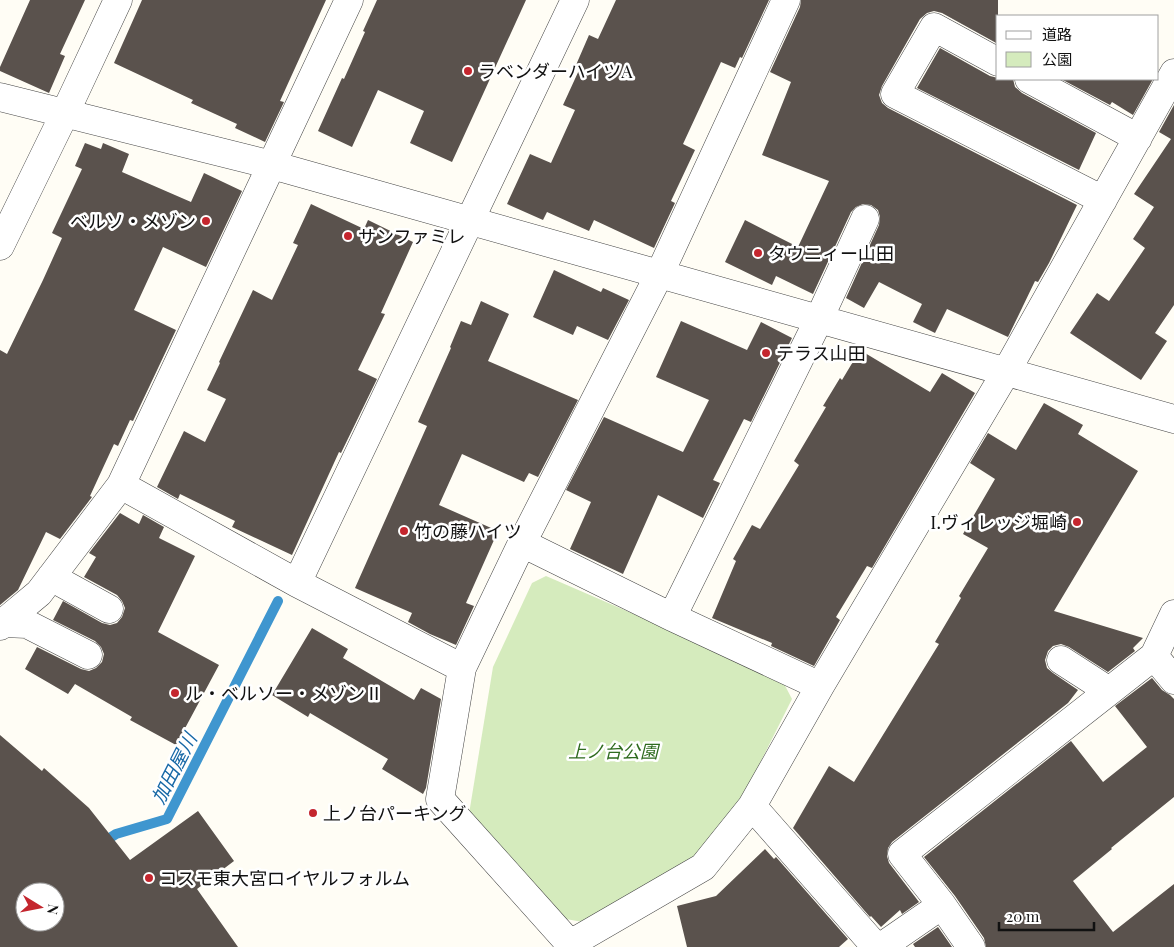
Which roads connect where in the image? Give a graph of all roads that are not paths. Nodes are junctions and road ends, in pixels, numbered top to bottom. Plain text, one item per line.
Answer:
1 (118, 0) edge
2 (349, 0) edge
3 (575, 0) edge
4 (786, 0) edge
5 (996, 61) edge
6 (1174, 73) edge
7 (1031, 80) edge
8 (0, 97) edge
9 (65, 113) junction
10 (1138, 138) junction
11 (272, 165) junction
12 (1103, 200) junction
13 (865, 219) dead end
14 (469, 221) junction
15 (0, 246) edge
16 (660, 273) junction
17 (819, 319) junction
18 (1006, 372) junction
19 (1174, 419) edge
20 (121, 485) junction
21 (522, 543) junction
22 (51, 577) junction
23 (297, 582) junction
24 (109, 609) dead end
25 (1174, 614) edge
26 (672, 618) junction
27 (1, 624) edge
28 (88, 655) dead end
29 (1154, 656) junction
30 (1061, 660) dead end
31 (462, 668) junction
32 (1174, 680) edge
33 (820, 686) junction
34 (1110, 691) junction
35 (752, 806) junction
36 (942, 905) junction
37 (570, 946) edge
38 (876, 947) edge
39 (881, 947) edge
40 (971, 947) edge

1 - 9 street
2 - 11 street
3 - 14 street
4 - 16 street
5 - 12 street
6 - 10 street
7 - 10 street
8 - 9 street
9 - 11 street
9 - 15 street
10 - 12 street
11 - 14 street
11 - 20 street
12 - 18 street
13 - 17 street
14 - 16 street
14 - 23 street
16 - 17 street
16 - 21 street
17 - 18 street
17 - 26 street
18 - 19 street
18 - 33 street
20 - 22 street
20 - 23 street
21 - 26 street
21 - 31 street
22 - 24 street
22 - 27 street
23 - 31 street
25 - 29 street
26 - 33 street
27 - 28 street
29 - 32 street
29 - 34 street
30 - 34 street
31 - 37 street
33 - 35 street
34 - 36 street
35 - 37 street
35 - 38 street
36 - 39 street
36 - 40 street

